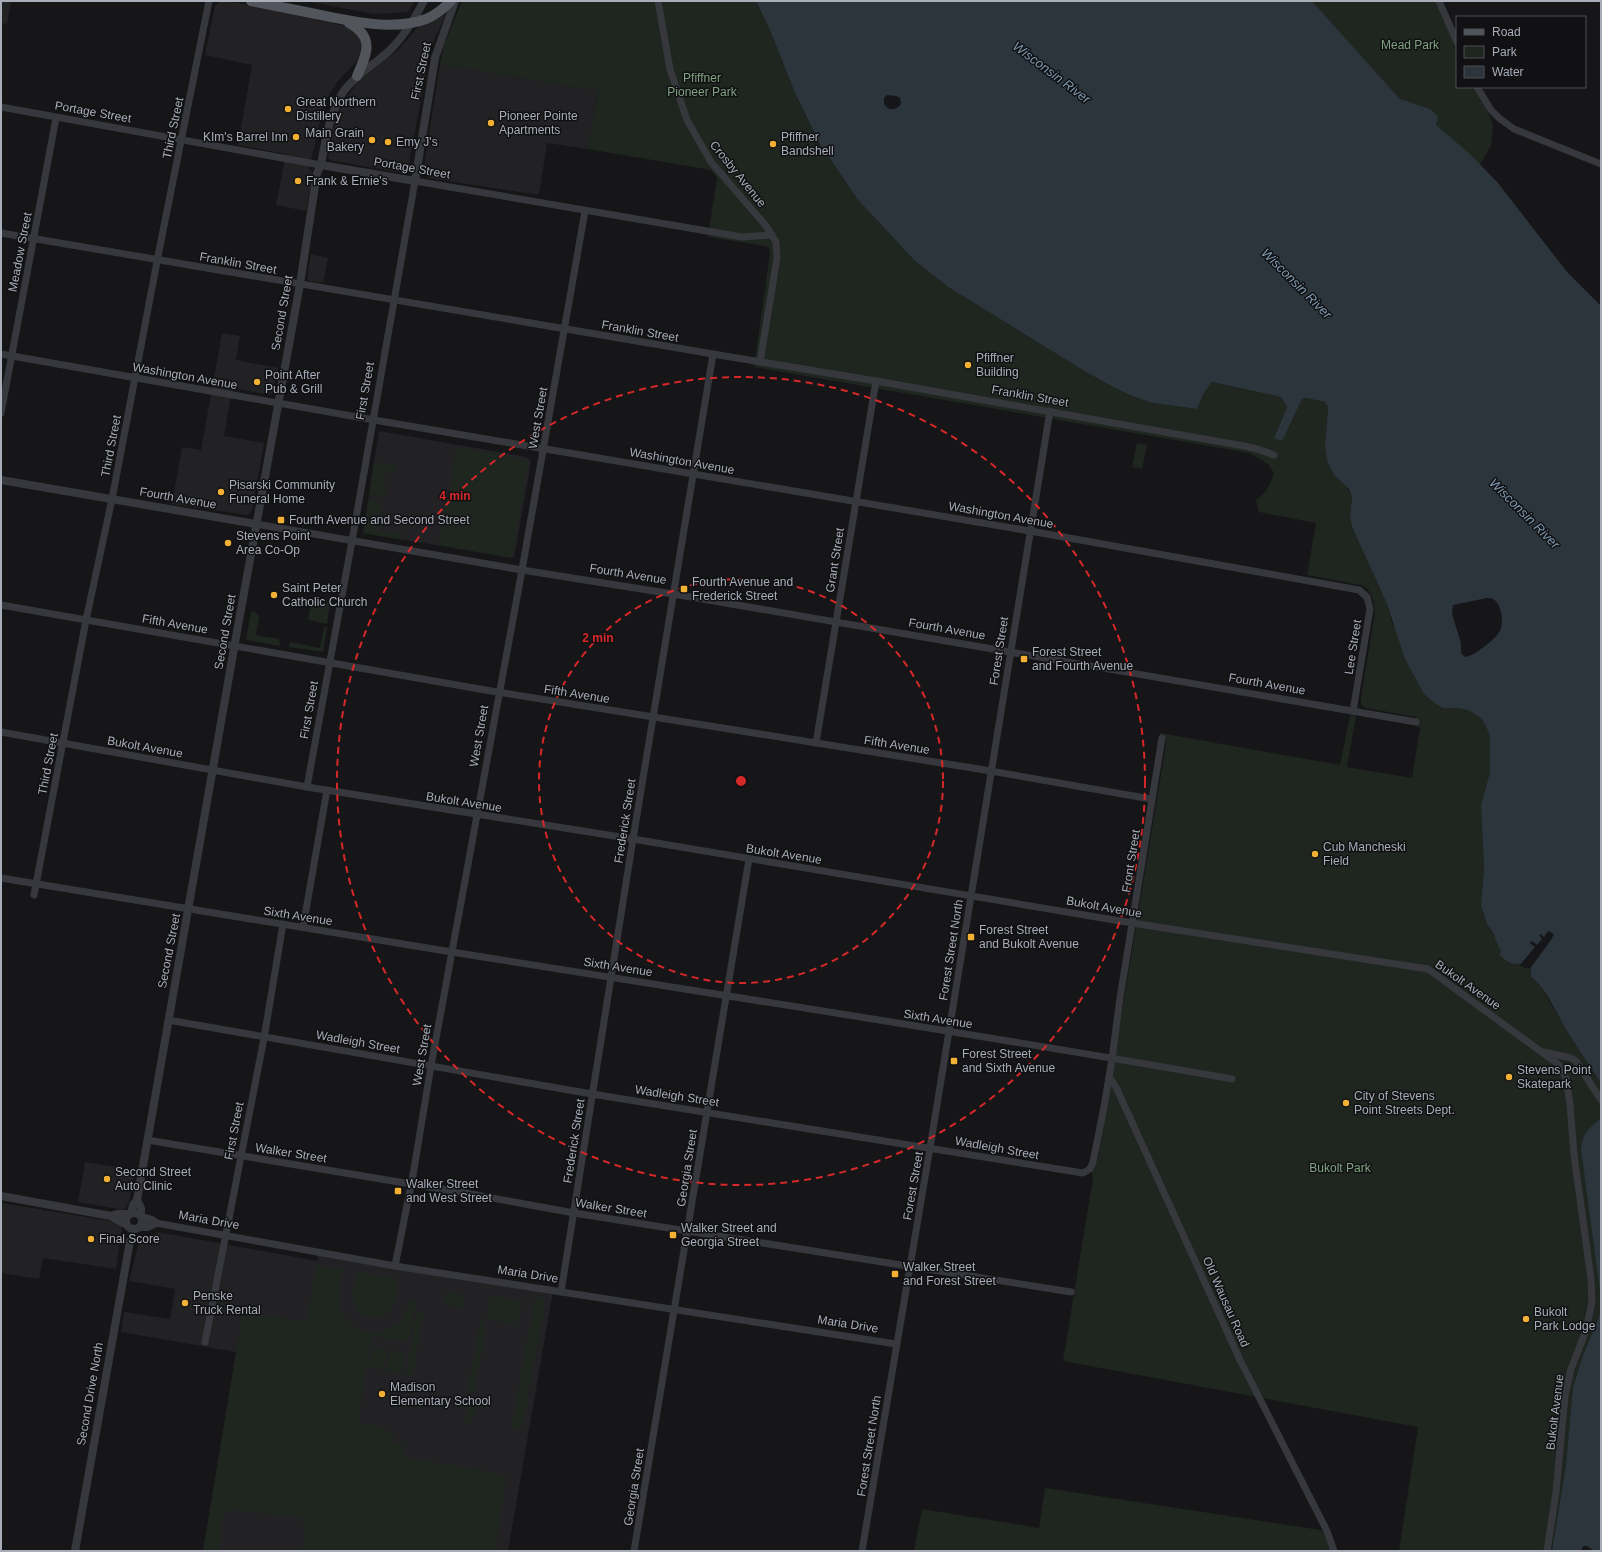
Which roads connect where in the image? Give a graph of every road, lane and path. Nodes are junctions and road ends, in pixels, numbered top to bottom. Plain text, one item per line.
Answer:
1 (209, 1) edge
2 (251, 1) edge
3 (424, 1) edge
4 (451, 1) edge
5 (455, 1) edge
6 (658, 1) edge
7 (1439, 1) edge
8 (343, 20) junction
9 (412, 22) junction
10 (1456, 40) edge
11 (357, 76) junction
12 (1478, 88) edge
13 (1, 108) edge
14 (56, 118) junction
15 (182, 140) junction
16 (1601, 164) edge
17 (321, 165) junction
18 (415, 181) junction
19 (585, 210) junction
20 (1, 233) edge
21 (772, 235) junction
22 (34, 238) junction
23 (157, 260) junction
24 (300, 284) junction
25 (393, 300) junction
26 (564, 328) junction
27 (1, 354) edge
28 (712, 354) junction
29 (12, 356) junction
30 (760, 362) junction
31 (136, 378) junction
32 (876, 381) junction
33 (278, 403) junction
34 (1050, 411) junction
35 (1, 413) edge
36 (373, 420) junction
37 (543, 448) junction
38 (1274, 455) dead end
39 (692, 473) junction
40 (1, 480) edge
41 (112, 499) junction
42 (855, 502) junction
43 (256, 524) junction
44 (1030, 531) junction
45 (352, 541) junction
46 (522, 570) junction
47 (1359, 590) joint
48 (673, 594) junction
49 (1, 605) edge
50 (86, 620) junction
51 (836, 621) junction
52 (234, 646) junction
53 (1010, 652) junction
54 (330, 663) junction
55 (499, 692) junction
56 (1353, 711) junction
57 (653, 717) junction
58 (1416, 722) dead end
59 (1, 732) edge
60 (1162, 738) dead end
61 (816, 743) junction
62 (63, 744) junction
63 (213, 770) junction
64 (991, 771) junction
65 (307, 787) junction
66 (328, 790) junction
67 (1151, 799) junction
68 (476, 815) junction
69 (633, 839) junction
70 (749, 859) junction
71 (1, 878) edge
72 (36, 884) junction
73 (34, 895) dead end
74 (971, 895) junction
75 (189, 909) junction
76 (1132, 923) junction
77 (283, 924) junction
78 (303, 927) junction
79 (451, 952) junction
80 (612, 977) junction
81 (726, 996) junction
82 (168, 1020) junction
83 (949, 1032) junction
84 (264, 1038) junction
85 (1540, 1050) junction
86 (1112, 1059) junction
87 (431, 1066) junction
88 (1109, 1077) junction
89 (1232, 1079) dead end
90 (592, 1094) junction
91 (1601, 1100) edge
92 (707, 1112) junction
93 (147, 1140) junction
94 (930, 1148) junction
95 (241, 1156) junction
96 (412, 1185) junction
97 (1, 1196) edge
98 (137, 1200) junction
99 (574, 1213) junction
100 (130, 1214) junction
101 (111, 1216) junction
102 (142, 1216) junction
103 (156, 1224) junction
104 (127, 1225) junction
105 (139, 1228) junction
106 (688, 1231) junction
107 (226, 1235) junction
108 (130, 1241) junction
109 (395, 1266) junction
110 (910, 1267) junction
111 (561, 1292) junction
112 (1071, 1292) dead end
113 (674, 1310) junction
114 (205, 1342) dead end
115 (896, 1344) junction
116 (75, 1551) edge
117 (634, 1551) edge
118 (862, 1551) edge
119 (1334, 1551) edge
120 (1547, 1551) edge

1 - 15 street, Third Street
2 - 8 main road
3 - 9 street, Second Street
4 - 9 main road
5 - 18 street, First Street
6 - 21 street, Crosby Avenue
7 - 10 street
8 - 9 main road
8 - 11 main road
9 - 11 street, Second Street
11 - 17 street, Second Street
12 - 16 street
13 - 14 street, Portage Street
14 - 15 street, Portage Street
14 - 22 street, Meadow Street
15 - 17 street, Portage Street
15 - 23 street, Third Street
17 - 18 street, Portage Street
17 - 24 street, Second Street
18 - 19 street, Portage Street
18 - 25 street, First Street
19 - 21 street, Portage Street
19 - 26 street, West Street
20 - 22 street, Franklin Street
21 - 30 street, Crosby Avenue
22 - 23 street, Franklin Street
22 - 29 street, Meadow Street
23 - 24 street, Franklin Street
23 - 31 street, Third Street
24 - 25 street, Franklin Street
24 - 33 street, Second Street
25 - 26 street, Franklin Street
25 - 36 street, First Street
26 - 28 street, Franklin Street
26 - 37 street, West Street
27 - 29 street, Washington Avenue
28 - 30 street, Franklin Street
28 - 39 street, Frederick Street
29 - 31 street, Washington Avenue
29 - 35 street, Meadow Street
30 - 32 street, Franklin Street
31 - 33 street, Washington Avenue
31 - 41 street, Third Street
32 - 34 street, Franklin Street
32 - 42 street, Grant Street
33 - 36 street, Washington Avenue
33 - 43 street, Second Street
34 - 38 street, Franklin Street
34 - 44 street, Forest Street
36 - 37 street, Washington Avenue
36 - 45 street, First Street
37 - 39 street, Washington Avenue
37 - 46 street, West Street
39 - 42 street, Washington Avenue
39 - 48 street, Frederick Street
40 - 41 street, Fourth Avenue
41 - 43 street, Fourth Avenue
41 - 50 street, Third Street
42 - 44 street, Washington Avenue
42 - 51 street, Grant Street
43 - 45 street, Fourth Avenue
43 - 52 street, Second Street
44 - 47 street, Washington Avenue
44 - 53 street, Forest Street
45 - 46 street, Fourth Avenue
45 - 54 street, First Street
46 - 48 street, Fourth Avenue
46 - 55 street, West Street
47 - 56 street, Lee Street
48 - 51 street, Fourth Avenue
48 - 57 street, Frederick Street
49 - 50 street, Fifth Avenue
50 - 52 street, Fifth Avenue
50 - 62 street, Third Street
51 - 53 street, Fourth Avenue
51 - 61 street, Grant Street
52 - 54 street, Fifth Avenue
52 - 63 street, Second Street
53 - 56 street, Fourth Avenue
53 - 64 street, Forest Street
54 - 55 street, Fifth Avenue
54 - 65 street, First Street
55 - 57 street, Fifth Avenue
55 - 68 street, West Street
56 - 58 street, Fourth Avenue
57 - 61 street, Fifth Avenue
57 - 69 street, Frederick Street
59 - 62 street, Bukolt Avenue
60 - 67 street, Front Street
61 - 64 street, Fifth Avenue
62 - 63 street, Bukolt Avenue
62 - 72 street, Third Street
63 - 65 street, Bukolt Avenue
63 - 75 street, Second Street
64 - 67 street, Fifth Avenue
64 - 74 street, Forest Street
65 - 66 street, Bukolt Avenue
66 - 68 street, Bukolt Avenue
66 - 78 street
67 - 76 street, Front Street
68 - 69 street, Bukolt Avenue
68 - 79 street, West Street
69 - 70 street, Bukolt Avenue
69 - 80 street, Frederick Street
70 - 74 street, Bukolt Avenue
70 - 81 street, Georgia Street
71 - 72 street, Sixth Avenue
72 - 73 street, Third Street
72 - 75 street, Sixth Avenue
74 - 76 street, Bukolt Avenue
74 - 83 street, Forest Street North
75 - 77 street, Sixth Avenue
75 - 82 street, Second Street
76 - 85 street, Bukolt Avenue
76 - 86 street, Front Street
77 - 78 street, Sixth Avenue
77 - 84 street, First Street
78 - 79 street, Sixth Avenue
79 - 80 street, Sixth Avenue
79 - 87 street, West Street
80 - 81 street, Sixth Avenue
80 - 90 street, Frederick Street
81 - 83 street, Sixth Avenue
81 - 92 street, Georgia Street
82 - 84 street, Wadleigh Street
82 - 93 street, Second Street
83 - 86 street, Sixth Avenue
83 - 94 street, Forest Street
84 - 87 street, Wadleigh Street
84 - 95 street, First Street
85 - 91 street, Bukolt Avenue
85 - 120 street, Bukolt Avenue
86 - 88 street
86 - 89 street, Sixth Avenue
87 - 90 street, Wadleigh Street
87 - 96 street, West Street
88 - 94 street, Wadleigh Street
88 - 119 street, Old Wausau Road
90 - 92 street, Wadleigh Street
90 - 99 street, Frederick Street
92 - 94 street, Wadleigh Street
92 - 106 street, Georgia Street
93 - 95 street, Walker Street
93 - 98 street, Second Street
94 - 110 street, Forest Street
95 - 96 street, Walker Street
95 - 107 street, First Street
96 - 99 street, Walker Street
96 - 109 street, West Street
97 - 101 street
98 - 100 street
98 - 102 street
99 - 106 street, Walker Street
99 - 111 street, Frederick Street
100 - 101 street
100 - 102 street
100 - 104 street
101 - 104 street
102 - 103 street
102 - 105 street
103 - 105 street
103 - 107 street, Maria Drive
104 - 105 street
104 - 108 street
105 - 108 street
106 - 110 street, Walker Street
106 - 113 street, Georgia Street
107 - 109 street, Maria Drive
107 - 114 street, First Street
108 - 116 street, Second Drive North
109 - 111 street, Maria Drive
110 - 112 street, Walker Street
110 - 115 street, Forest Street
111 - 113 street, Maria Drive
113 - 115 street, Maria Drive
113 - 117 street, Georgia Street
115 - 118 street, Forest Street North

